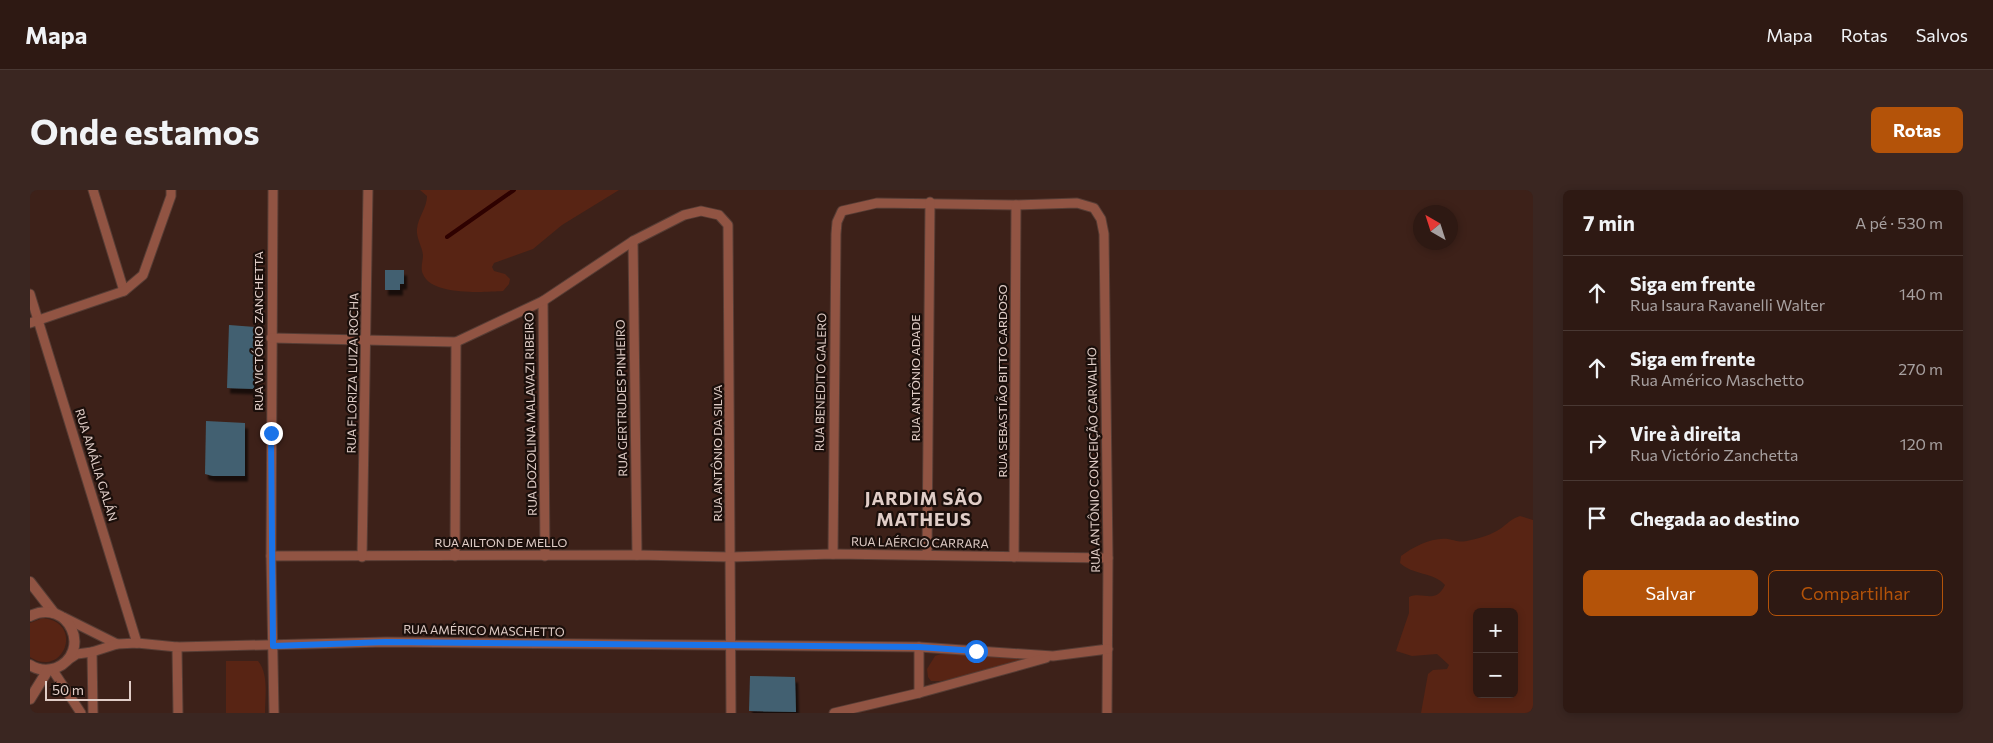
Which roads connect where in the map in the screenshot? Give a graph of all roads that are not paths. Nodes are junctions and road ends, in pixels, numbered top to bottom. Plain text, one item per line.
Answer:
1 (93, 190) edge
2 (171, 190) edge
3 (273, 190) edge
4 (368, 190) edge
5 (930, 202) junction
6 (1016, 205) junction
7 (633, 241) junction
8 (124, 291) junction
9 (30, 294) edge
10 (543, 301) junction
11 (34, 321) edge
12 (271, 338) junction
13 (366, 339) junction
14 (456, 342) junction
15 (832, 554) junction
16 (637, 555) junction
17 (927, 555) junction
18 (271, 556) junction
19 (455, 556) junction
20 (545, 556) junction
21 (362, 557) junction
22 (731, 557) junction
23 (1014, 557) junction
24 (1108, 558) junction
25 (30, 582) edge
26 (58, 615) junction
27 (30, 616) edge
28 (137, 643) junction
29 (117, 644) junction
30 (177, 646) junction
31 (273, 646) junction
32 (732, 646) junction
33 (919, 647) junction
34 (1108, 649) junction
35 (92, 652) junction
36 (1053, 656) junction
37 (68, 660) junction
38 (30, 665) edge
39 (50, 670) junction
40 (919, 693) junction
41 (30, 699) edge
42 (81, 713) edge
43 (93, 713) edge
44 (178, 713) edge
45 (274, 713) edge
46 (731, 713) edge
47 (834, 713) edge
48 (1107, 713) edge

1 - 8 street
2 - 8 street
3 - 12 street, RUA VICTÓRIO ZANCHETTA
4 - 13 street, RUA FLORIZA LUIZA ROCHA
5 - 6 street
5 - 15 street, RUA BENEDITO GALERO
5 - 17 street, RUA ANTÔNIO ADADE
6 - 23 street, RUA SEBASTIÃO BITTO CARDOSO
6 - 24 street, RUA ANTÔNIO CONCEIÇÃO CARVALHO
7 - 10 street
7 - 16 street, RUA GERTRUDES PINHEIRO
7 - 22 street, RUA ANTÔNIO DA SILVA
8 - 11 street
9 - 11 street, RUA AMÁLIA GALÁN
10 - 14 street
10 - 20 street, RUA DOZOLINA MALAVAZI RIBEIRO
11 - 28 street, RUA AMÁLIA GALÁN
12 - 13 street
12 - 18 street, RUA VICTÓRIO ZANCHETTA
13 - 14 street
13 - 21 street, RUA FLORIZA LUIZA ROCHA
14 - 19 street
15 - 17 street, RUA LAÉRCIO CARRARA
15 - 22 street, RUA LAÉRCIO CARRARA
16 - 20 street, RUA AILTON DE MELLO
16 - 22 street, RUA AILTON DE MELLO
17 - 23 street, RUA LAÉRCIO CARRARA
18 - 21 street, RUA AILTON DE MELLO
18 - 31 street, RUA VICTÓRIO ZANCHETTA
19 - 20 street, RUA AILTON DE MELLO
19 - 21 street, RUA AILTON DE MELLO
22 - 32 street, RUA ANTÔNIO DA SILVA
23 - 24 street, RUA LAÉRCIO CARRARA
24 - 34 street, RUA ANTÔNIO CONCEIÇÃO CARVALHO
25 - 26 street
26 - 27 street
26 - 29 street, RUA AMÉRICO MASCHETTO
26 - 37 street
28 - 29 street, RUA AMÉRICO MASCHETTO
28 - 30 street, RUA AMÉRICO MASCHETTO
29 - 35 street, RUA AMÉRICO MASCHETTO
30 - 31 street, RUA AMÉRICO MASCHETTO
30 - 44 street
31 - 32 street, RUA AMÉRICO MASCHETTO
31 - 45 street, RUA VICTÓRIO ZANCHETTA
32 - 33 street, RUA AMÉRICO MASCHETTO
32 - 46 street, RUA ANTÔNIO DA SILVA
33 - 36 street, RUA AMÉRICO MASCHETTO
33 - 40 street
34 - 36 street
34 - 48 street, RUA ANTÔNIO CONCEIÇÃO CARVALHO
35 - 37 street, RUA AMÉRICO MASCHETTO
35 - 43 street
36 - 40 street
37 - 39 street
38 - 39 street
39 - 41 street
39 - 42 street
40 - 47 street

